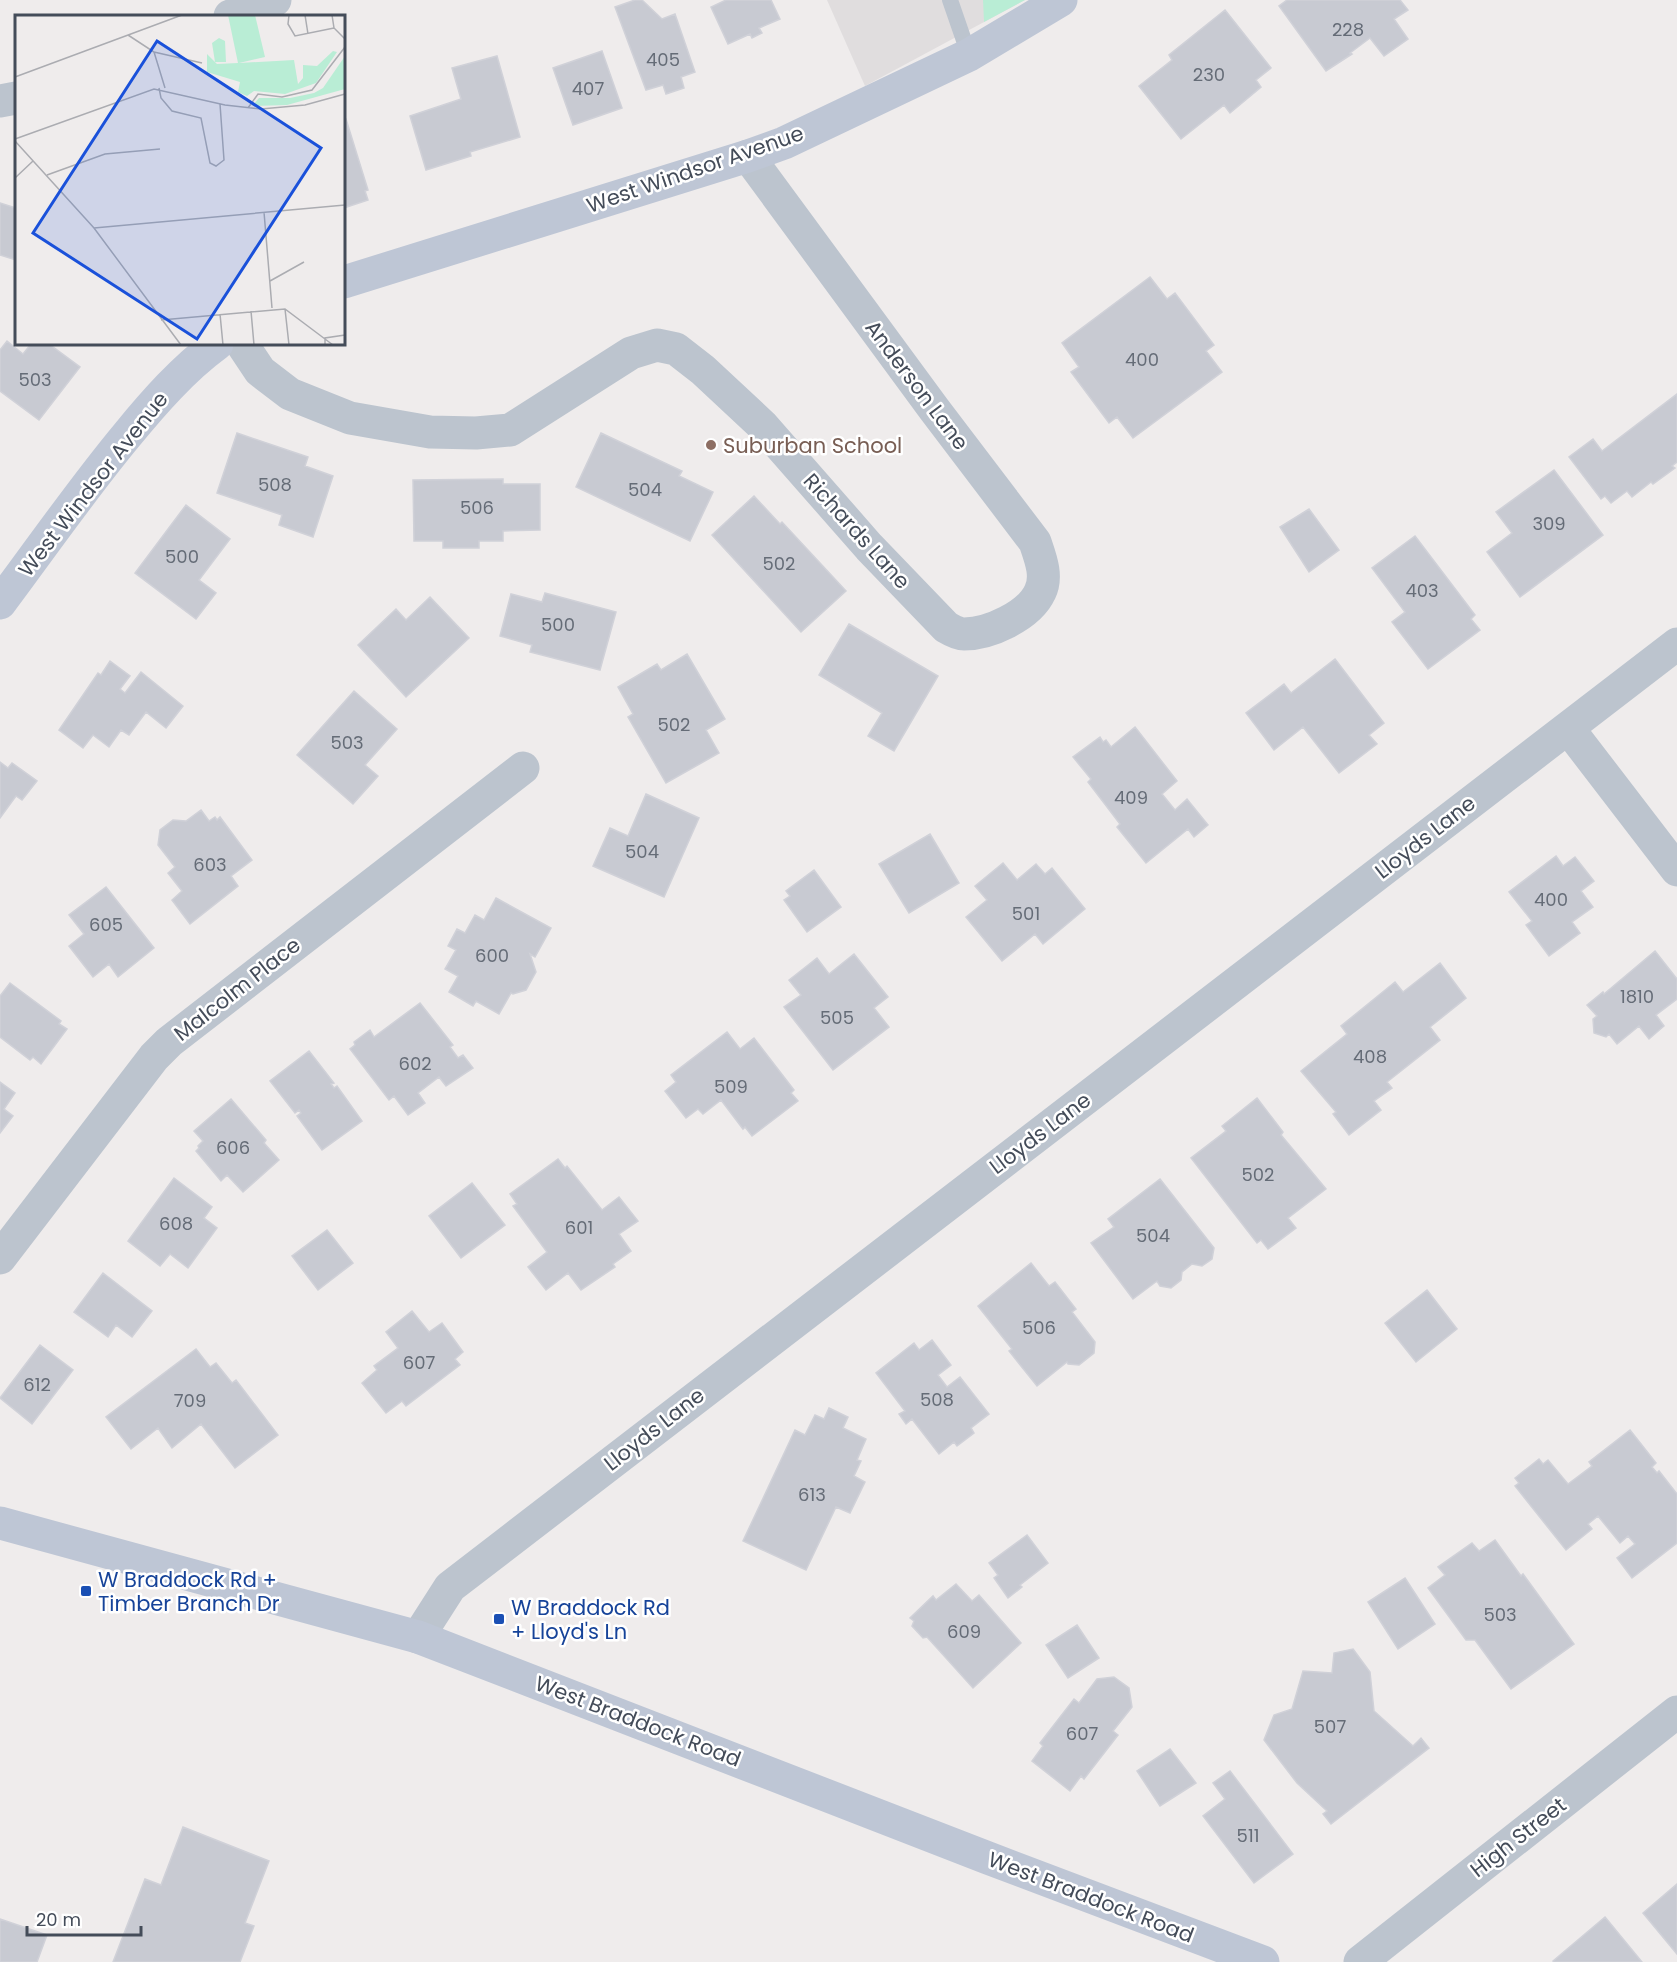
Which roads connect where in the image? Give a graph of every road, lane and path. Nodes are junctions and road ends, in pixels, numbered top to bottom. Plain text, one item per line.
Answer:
1 (275, 0) edge
2 (950, 0) edge
3 (1061, 0) edge
4 (233, 15) edge
5 (969, 55) junction
6 (15, 98) edge
7 (0, 101) edge
8 (748, 156) junction
9 (345, 282) edge
10 (216, 345) edge
11 (243, 345) edge
12 (0, 603) edge
13 (1014, 618) joint
14 (1677, 644) edge
15 (1568, 728) junction
16 (523, 768) dead end
17 (1677, 870) edge
18 (0, 1258) edge
19 (0, 1523) edge
20 (418, 1637) junction
21 (1677, 1712) edge
22 (1263, 1962) edge
23 (1360, 1962) edge

1 - 4 street
2 - 5 lane
3 - 5 main road, West Windsor Avenue
5 - 8 main road, West Windsor Avenue
6 - 7 street
8 - 9 main road, West Windsor Avenue
8 - 13 street, Anderson Lane
10 - 12 main road, West Windsor Avenue
11 - 13 street, Richards Lane
14 - 15 street, Lloyds Lane
15 - 17 street
15 - 20 street, Lloyds Lane
16 - 18 street, Malcolm Place
19 - 20 main road, West Braddock Road
20 - 22 main road, West Braddock Road
21 - 23 street, High Street

